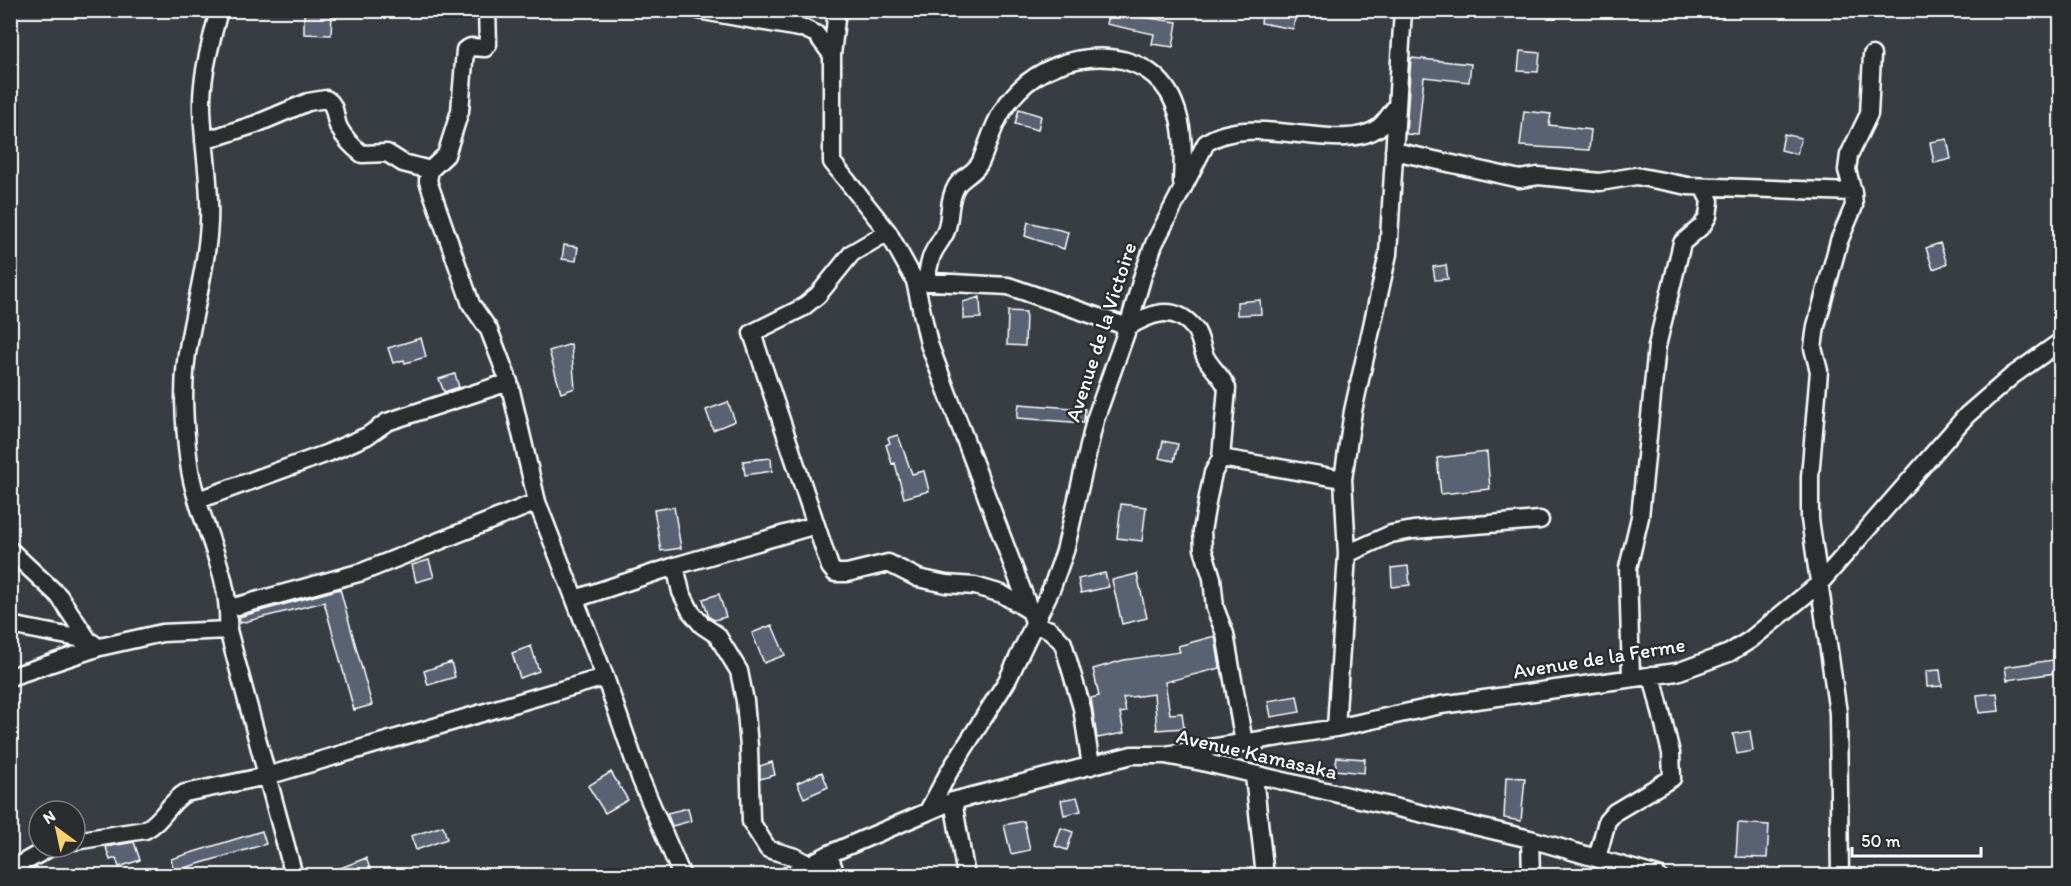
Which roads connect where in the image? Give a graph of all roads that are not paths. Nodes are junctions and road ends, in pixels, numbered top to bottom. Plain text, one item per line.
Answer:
1 (219, 10) edge
2 (487, 10) edge
3 (699, 10) edge
4 (780, 10) edge
5 (837, 10) edge
6 (1403, 10) edge
7 (800, 28) junction
8 (831, 55) junction
9 (1872, 55) dead end
10 (1396, 107) junction
11 (204, 141) junction
12 (1394, 151) junction
13 (430, 170) junction
14 (1702, 187) junction
15 (1182, 189) junction
16 (1853, 192) junction
17 (888, 232) junction
18 (920, 281) junction
19 (1128, 327) junction
20 (2061, 342) edge
21 (509, 382) junction
22 (1221, 458) junction
23 (1343, 479) junction
24 (198, 500) junction
25 (537, 502) junction
26 (1540, 520) dead end
27 (816, 525) junction
28 (10, 550) edge
29 (1347, 554) junction
30 (675, 566) junction
31 (1820, 583) junction
32 (575, 600) junction
33 (230, 608) junction
34 (1032, 617) junction
35 (10, 625) edge
36 (228, 630) junction
37 (94, 644) junction
38 (1652, 675) junction
39 (10, 677) edge
40 (606, 677) junction
41 (1631, 678) junction
42 (1336, 728) junction
43 (1244, 742) junction
44 (1165, 755) junction
45 (1091, 766) junction
46 (267, 776) junction
47 (1254, 776) junction
48 (953, 801) junction
49 (928, 811) junction
50 (87, 839) edge
51 (1530, 839) junction
52 (829, 854) junction
53 (1597, 858) junction
54 (30, 859) edge
55 (808, 864) junction
56 (10, 870) edge
57 (294, 876) edge
58 (682, 876) edge
59 (787, 876) edge
60 (836, 876) edge
61 (966, 876) edge
62 (1265, 876) edge
63 (1531, 876) edge
64 (1658, 876) edge
65 (1840, 876) edge

1 - 11 street
2 - 13 street
3 - 7 street
4 - 7 street
5 - 8 street
6 - 10 street
7 - 8 street
8 - 17 street
9 - 16 street
10 - 12 street
10 - 15 street, Avenue de la Victoire
11 - 13 street
11 - 24 street
12 - 14 street
12 - 23 street
13 - 21 street
14 - 16 street
14 - 41 street
15 - 18 street
15 - 19 street, Avenue de la Victoire
16 - 31 street
17 - 18 street
17 - 27 street
18 - 19 street
18 - 34 street
19 - 22 street
19 - 34 street, Avenue de la Victoire
20 - 31 street, Avenue de la Ferme
21 - 24 street
21 - 25 street
22 - 23 street
22 - 43 street
23 - 29 street
24 - 33 street
25 - 32 street
25 - 33 street
26 - 29 street
27 - 30 street
27 - 34 street
28 - 37 street
29 - 42 street
30 - 32 street
30 - 55 street
31 - 38 street, Avenue de la Ferme
31 - 65 street
32 - 40 street
33 - 36 street
34 - 45 street
34 - 49 street, Avenue de la Victoire
35 - 37 street
36 - 37 street
36 - 46 street
37 - 39 street
38 - 41 street, Avenue de la Ferme
38 - 53 street
40 - 46 street
40 - 58 street
41 - 42 street, Avenue de la Ferme
42 - 43 street, Avenue de la Ferme
43 - 44 street, Avenue de la Ferme
44 - 45 street, Avenue Kamasaka
44 - 47 street, Avenue Kamasaka
45 - 48 street, Avenue Kamasaka
46 - 50 street
46 - 57 street
47 - 51 street, Avenue Kamasaka
47 - 62 street
48 - 49 street, Avenue Kamasaka
48 - 61 street
49 - 52 street, Avenue Kamasaka
51 - 53 street, Avenue Kamasaka
51 - 63 street
52 - 55 street, Avenue Kamasaka
52 - 60 street
53 - 64 street, Avenue Kamasaka
54 - 56 street
55 - 59 street, Avenue Kamasaka

